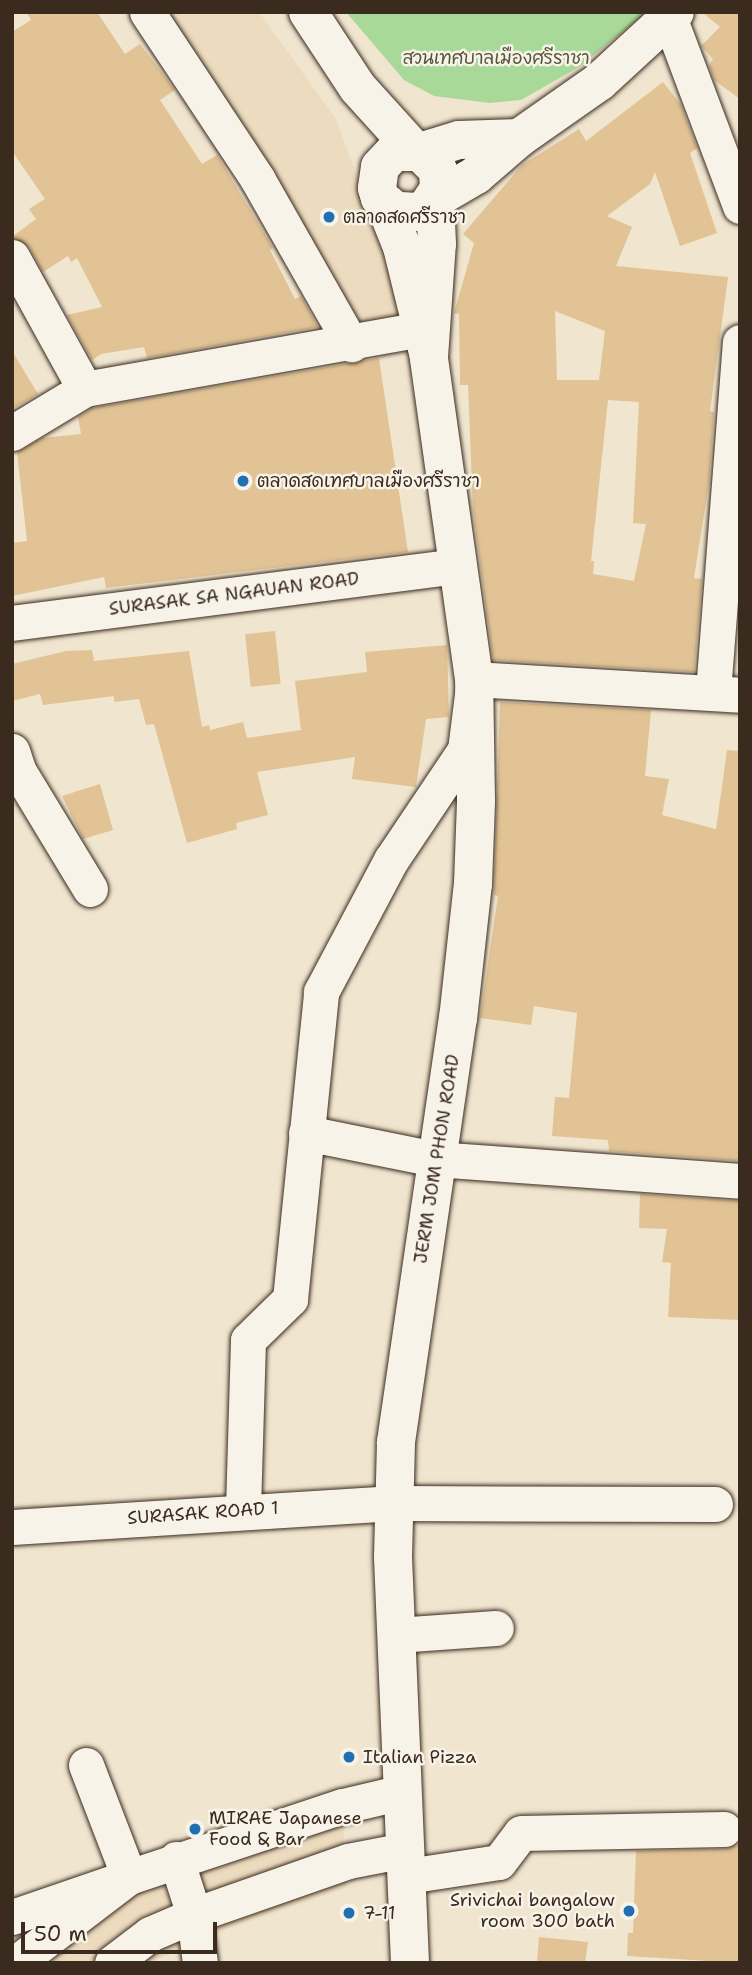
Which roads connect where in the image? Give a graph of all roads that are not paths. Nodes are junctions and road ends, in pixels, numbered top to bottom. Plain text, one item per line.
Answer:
1 (147, 12) edge
2 (308, 12) edge
3 (672, 15) edge
4 (358, 88) junction
5 (519, 138) junction
6 (417, 151) junction
7 (480, 172) junction
8 (380, 190) junction
9 (435, 199) junction
10 (740, 206) edge
11 (12, 257) edge
12 (436, 260) junction
13 (740, 342) edge
14 (426, 343) junction
15 (351, 344) junction
16 (85, 389) junction
17 (12, 433) edge
18 (456, 566) junction
19 (12, 623) edge
20 (474, 679) junction
21 (726, 693) edge
22 (14, 765) edge
23 (90, 889) dead end
24 (306, 1133) junction
25 (435, 1159) junction
26 (740, 1181) edge
27 (394, 1503) junction
28 (715, 1504) dead end
29 (243, 1509) junction
30 (12, 1527) edge
31 (496, 1628) dead end
32 (396, 1635) junction
33 (86, 1765) dead end
34 (402, 1792) junction
35 (724, 1829) dead end
36 (176, 1859) junction
37 (406, 1863) junction
38 (129, 1877) junction
39 (194, 1915) junction
40 (12, 1917) edge
41 (16, 1963) edge
42 (112, 1963) edge
43 (200, 1963) edge
44 (410, 1963) edge

1 - 15 street
2 - 4 main road
3 - 5 main road
3 - 10 street
4 - 6 main road
4 - 8 main road, JERM JOM PHON ROAD
5 - 6 main road
5 - 7 main road
6 - 8 main road
6 - 9 main road
7 - 9 main road
7 - 12 main road
8 - 9 main road
8 - 14 main road, JERM JOM PHON ROAD
9 - 12 main road, JERM JOM PHON ROAD
11 - 16 street
12 - 14 main road, JERM JOM PHON ROAD
13 - 21 street
14 - 15 street
14 - 18 main road, JERM JOM PHON ROAD
15 - 16 street
16 - 17 street
18 - 19 street, SURASAK SA NGAUAN ROAD
18 - 20 main road, JERM JOM PHON ROAD
20 - 21 street
20 - 24 street
20 - 25 main road, JERM JOM PHON ROAD
22 - 23 street
24 - 25 street
24 - 29 street
25 - 26 street
25 - 27 main road, JERM JOM PHON ROAD
27 - 28 street, SURASAK ROAD 1
27 - 29 street, SURASAK ROAD 1
27 - 32 main road, JERM JOM PHON ROAD
29 - 30 street, SURASAK ROAD 1
31 - 32 street
32 - 34 main road, JERM JOM PHON ROAD
33 - 38 street
34 - 36 street
34 - 37 main road, JERM JOM PHON ROAD
35 - 37 street
36 - 38 street
36 - 39 street
37 - 39 street
37 - 44 main road, JERM JOM PHON ROAD
38 - 40 street
38 - 41 street
39 - 42 street
39 - 43 street

